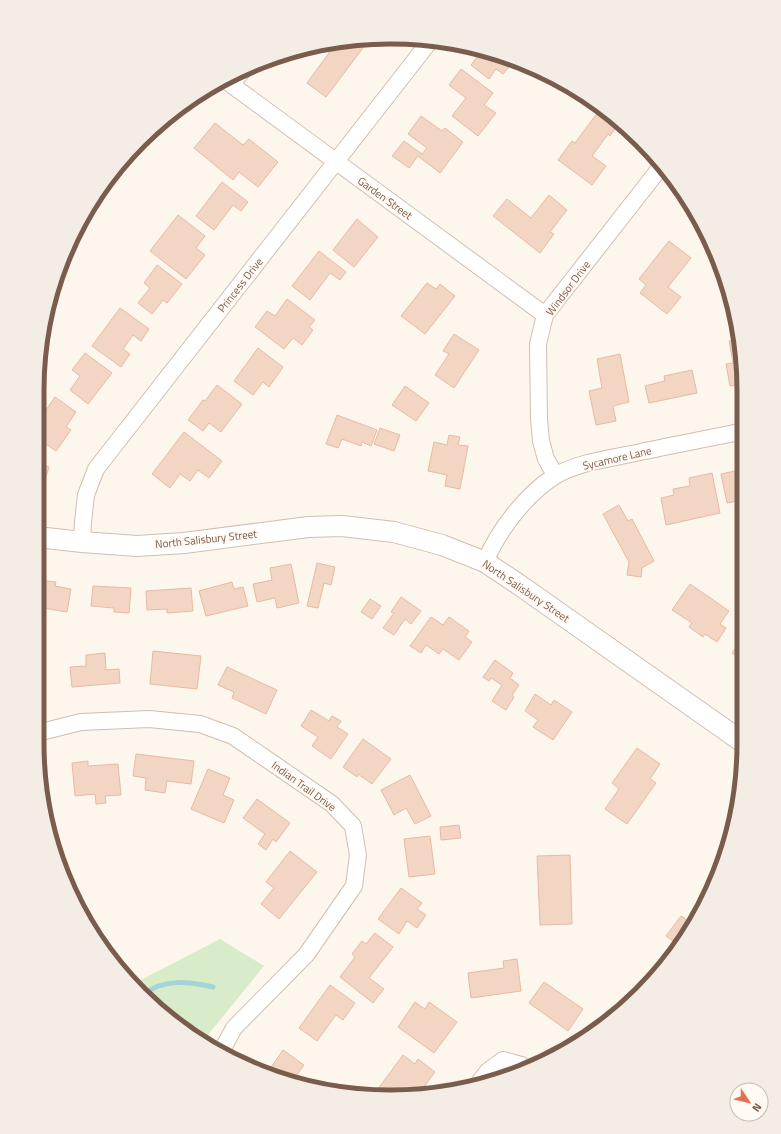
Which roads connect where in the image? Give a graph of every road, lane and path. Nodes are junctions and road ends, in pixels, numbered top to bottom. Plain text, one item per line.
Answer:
1 (426, 46) edge
2 (230, 83) edge
3 (336, 162) junction
4 (658, 171) edge
5 (545, 315) junction
6 (737, 432) edge
7 (555, 475) junction
8 (44, 538) edge
9 (82, 542) junction
10 (485, 562) junction
11 (44, 731) edge
12 (737, 738) edge
13 (224, 1047) edge
14 (521, 1065) edge
15 (483, 1077) edge

1 - 3 street, Princess Drive
2 - 3 street, Garden Street
3 - 5 street, Garden Street
3 - 9 street, Princess Drive
4 - 5 street, Windsor Drive
5 - 7 street, Windsor Drive
6 - 7 street, Sycamore Lane
7 - 10 street, Sycamore Lane
8 - 9 street, North Salisbury Street
9 - 10 street, North Salisbury Street
10 - 12 street, North Salisbury Street
11 - 13 street, Indian Trail Drive
14 - 15 street

